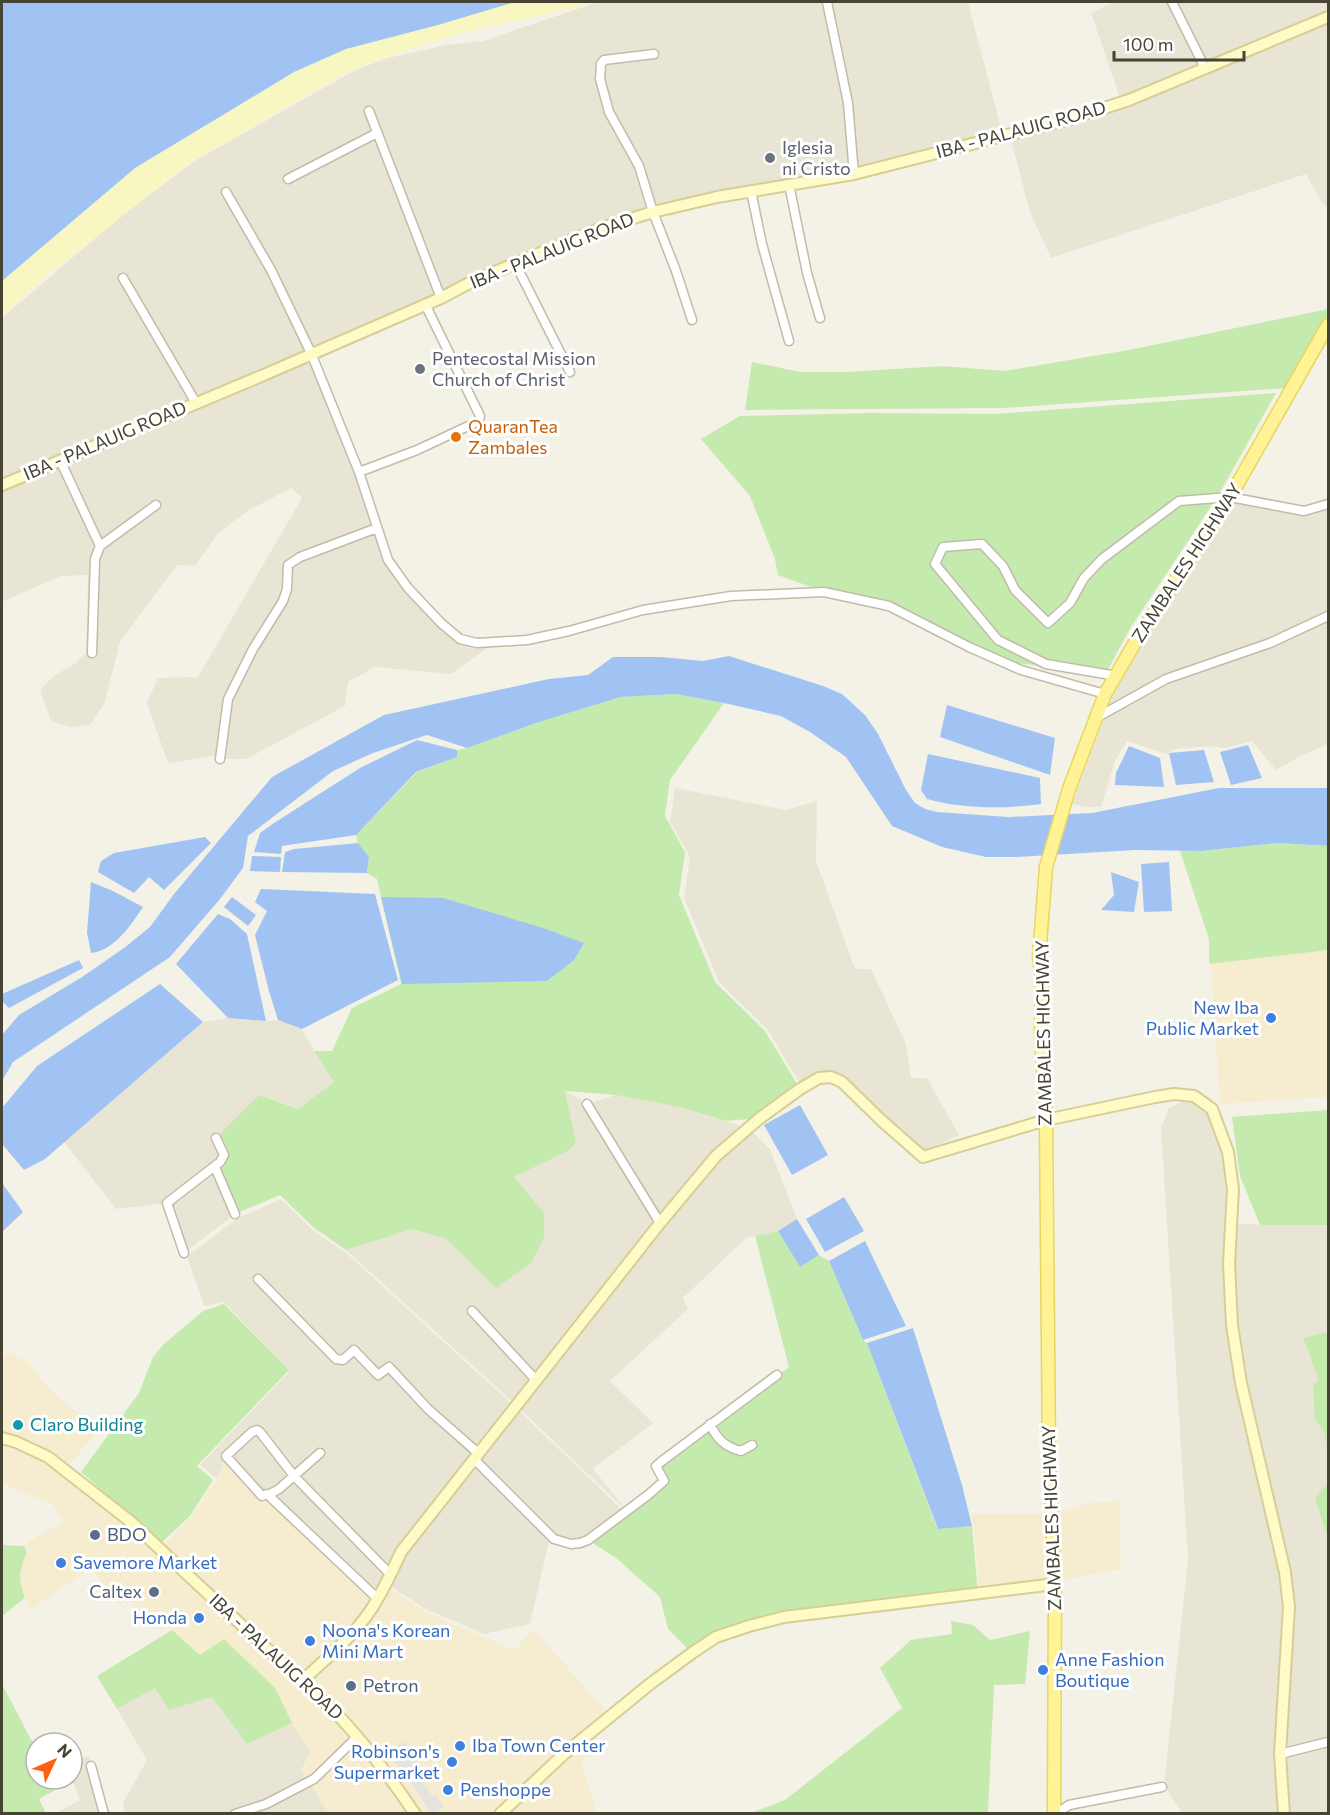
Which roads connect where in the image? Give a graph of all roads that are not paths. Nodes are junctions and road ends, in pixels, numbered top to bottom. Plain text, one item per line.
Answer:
1 (827, 2) edge
2 (1172, 2) edge
3 (1329, 17) edge
4 (654, 54) dead end
5 (1205, 68) junction
6 (369, 111) dead end
7 (377, 133) junction
8 (854, 174) junction
9 (288, 179) dead end
10 (789, 184) junction
11 (751, 191) junction
12 (226, 192) dead end
13 (652, 212) junction
14 (516, 264) junction
15 (123, 278) dead end
16 (441, 298) junction
17 (425, 304) junction
18 (820, 318) dead end
19 (692, 320) dead end
20 (1329, 325) edge
21 (789, 341) dead end
22 (311, 353) junction
23 (570, 372) dead end
24 (196, 403) junction
25 (60, 460) junction
26 (359, 472) junction
27 (2, 485) edge
28 (1230, 497) junction
29 (1329, 504) edge
30 (156, 505) dead end
31 (377, 528) junction
32 (100, 546) junction
33 (1329, 616) edge
34 (92, 653) dead end
35 (1117, 676) junction
36 (1105, 694) junction
37 (1095, 719) junction
38 (220, 759) dead end
39 (587, 1104) dead end
40 (1046, 1120) junction
41 (216, 1138) dead end
42 (215, 1167) junction
43 (235, 1214) dead end
44 (660, 1223) junction
45 (184, 1253) dead end
46 (258, 1279) dead end
47 (472, 1311) dead end
48 (777, 1375) dead end
49 (537, 1381) junction
50 (710, 1424) junction
51 (2, 1438) edge
52 (752, 1445) dead end
53 (320, 1453) dead end
54 (476, 1456) junction
55 (294, 1476) junction
56 (268, 1495) junction
57 (390, 1574) junction
58 (1055, 1584) junction
59 (378, 1599) junction
60 (303, 1680) junction
61 (358, 1736) junction
62 (1329, 1742) edge
63 (1280, 1754) junction
64 (91, 1766) dead end
65 (1162, 1786) dead end
66 (104, 1814) edge
67 (235, 1814) edge
68 (415, 1814) edge
69 (500, 1814) edge
70 (1055, 1814) edge
71 (1284, 1814) edge

1 - 8 street
2 - 5 street
3 - 5 main road, IBA - PALAUIG ROAD
4 - 13 street
5 - 8 main road, IBA - PALAUIG ROAD
6 - 7 street
7 - 9 street
7 - 16 street
8 - 10 main road, IBA - PALAUIG ROAD
10 - 11 main road, IBA - PALAUIG ROAD
10 - 18 street
11 - 13 main road, IBA - PALAUIG ROAD
11 - 21 street
12 - 22 street
13 - 14 main road, IBA - PALAUIG ROAD
13 - 19 street
14 - 16 main road, IBA - PALAUIG ROAD
14 - 23 street
15 - 24 street
16 - 17 main road, IBA - PALAUIG ROAD
17 - 22 main road, IBA - PALAUIG ROAD
17 - 26 street
20 - 28 main road, ZAMBALES HIGHWAY
22 - 24 main road, IBA - PALAUIG ROAD
22 - 26 street
24 - 25 main road, IBA - PALAUIG ROAD
25 - 27 main road, IBA - PALAUIG ROAD
25 - 32 street
26 - 31 street
28 - 29 street
28 - 35 main road, ZAMBALES HIGHWAY
28 - 35 street
30 - 32 street
31 - 36 street
31 - 38 street
32 - 34 street
33 - 37 street
35 - 36 main road, ZAMBALES HIGHWAY
36 - 37 main road, ZAMBALES HIGHWAY
37 - 40 main road, ZAMBALES HIGHWAY
39 - 44 street
40 - 44 main road
40 - 58 main road, ZAMBALES HIGHWAY
40 - 63 main road
41 - 42 street
42 - 43 street
42 - 45 street
44 - 49 main road
46 - 54 street
47 - 49 street
48 - 50 street
49 - 54 main road
50 - 52 street
50 - 54 street
51 - 60 main road, IBA - PALAUIG ROAD
53 - 55 street
54 - 57 main road
55 - 56 street
55 - 56 street
55 - 57 street
56 - 59 street
57 - 59 main road
58 - 69 main road
58 - 70 main road, ZAMBALES HIGHWAY
59 - 60 main road
60 - 61 main road, IBA - PALAUIG ROAD
61 - 67 street
61 - 68 main road, IBA - PALAUIG ROAD
62 - 63 street
63 - 71 main road
64 - 66 street
65 - 70 street

